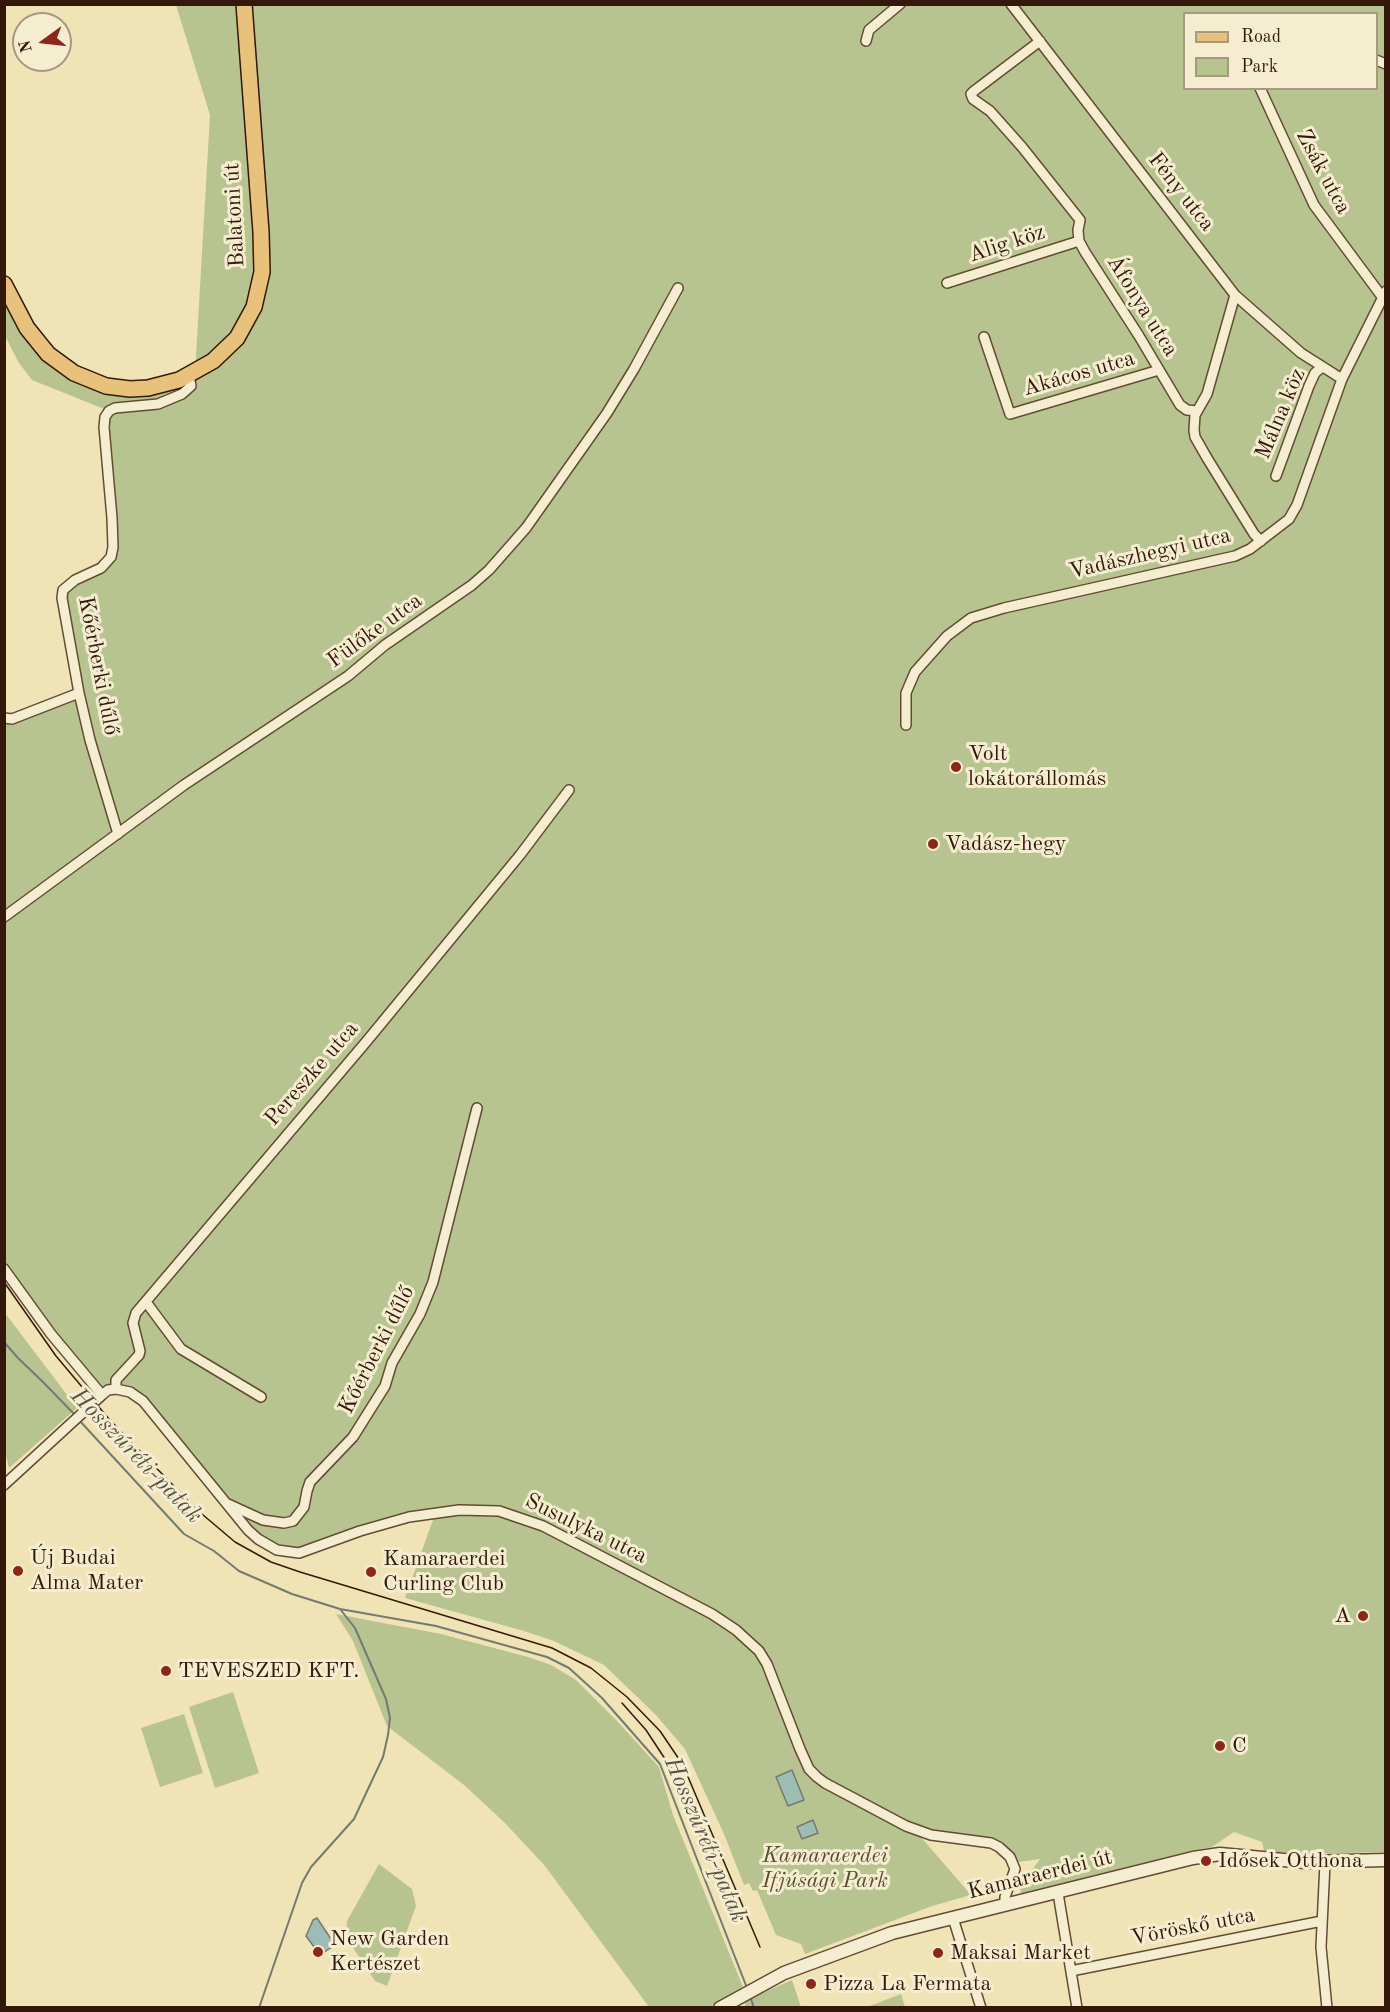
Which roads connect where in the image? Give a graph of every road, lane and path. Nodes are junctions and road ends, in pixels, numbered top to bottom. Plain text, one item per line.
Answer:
1 (244, 4) edge
2 (900, 4) edge
3 (1011, 4) edge
4 (867, 41) dead end
5 (1040, 41) junction
6 (1261, 90) edge
7 (1079, 241) junction
8 (947, 283) dead end
9 (4, 284) edge
10 (678, 288) dead end
11 (1235, 295) junction
12 (1384, 295) edge
13 (984, 337) dead end
14 (1322, 367) junction
15 (1159, 370) junction
16 (189, 376) junction
17 (1342, 379) junction
18 (1197, 411) junction
19 (1276, 476) dead end
20 (1261, 541) junction
21 (79, 693) junction
22 (4, 718) edge
23 (906, 725) dead end
24 (569, 790) dead end
25 (118, 834) junction
26 (4, 917) edge
27 (477, 1108) dead end
28 (4, 1269) edge
29 (146, 1302) junction
30 (116, 1389) junction
31 (102, 1395) junction
32 (261, 1397) dead end
33 (4, 1485) edge
34 (226, 1503) junction
35 (1386, 1860) edge
36 (1325, 1863) junction
37 (1058, 1893) junction
38 (1005, 1905) junction
39 (953, 1918) junction
40 (1322, 1922) junction
41 (1071, 1971) junction
42 (743, 1997) edge
43 (720, 2007) edge
44 (981, 2007) edge
45 (1077, 2007) edge
46 (1327, 2007) edge

1 - 16 main road, Balatoni út
2 - 4 street
3 - 5 street, Fény utca
5 - 7 street, Áfonya utca
5 - 11 street, Fény utca
6 - 12 street, Zsák utca
7 - 8 street, Alig köz
7 - 15 street, Áfonya utca
9 - 16 main road, Balatoni út
10 - 25 street, Fülőke utca
11 - 14 street, Fény utca
11 - 18 street
12 - 17 street, Vadászhegyi utca
13 - 15 street, Akácos utca
14 - 17 street, Fény utca
14 - 19 street, Málna köz
15 - 18 street, Áfonya utca
16 - 21 street, Kőérberki dűlő
17 - 20 street, Vadászhegyi utca
18 - 20 street
20 - 23 street, Vadászhegyi utca
21 - 22 street
21 - 25 street, Kőérberki dűlő
24 - 29 street, Pereszke utca
25 - 26 street, Fülőke utca
27 - 34 street, Kőérberki dűlő
28 - 31 street
29 - 30 street, Pereszke utca
29 - 32 street
30 - 31 street
30 - 34 street, Susulyka utca
31 - 33 street
34 - 38 street, Susulyka utca
35 - 36 street, Kamaraerdei út
36 - 37 street, Kamaraerdei út
36 - 40 street
37 - 38 street, Kamaraerdei út
37 - 41 street
38 - 39 street, Kamaraerdei út
39 - 42 street, Kamaraerdei út
39 - 44 street
40 - 41 street, Vöröskő utca
40 - 46 street
41 - 45 street
42 - 43 street, Kamaraerdei út

